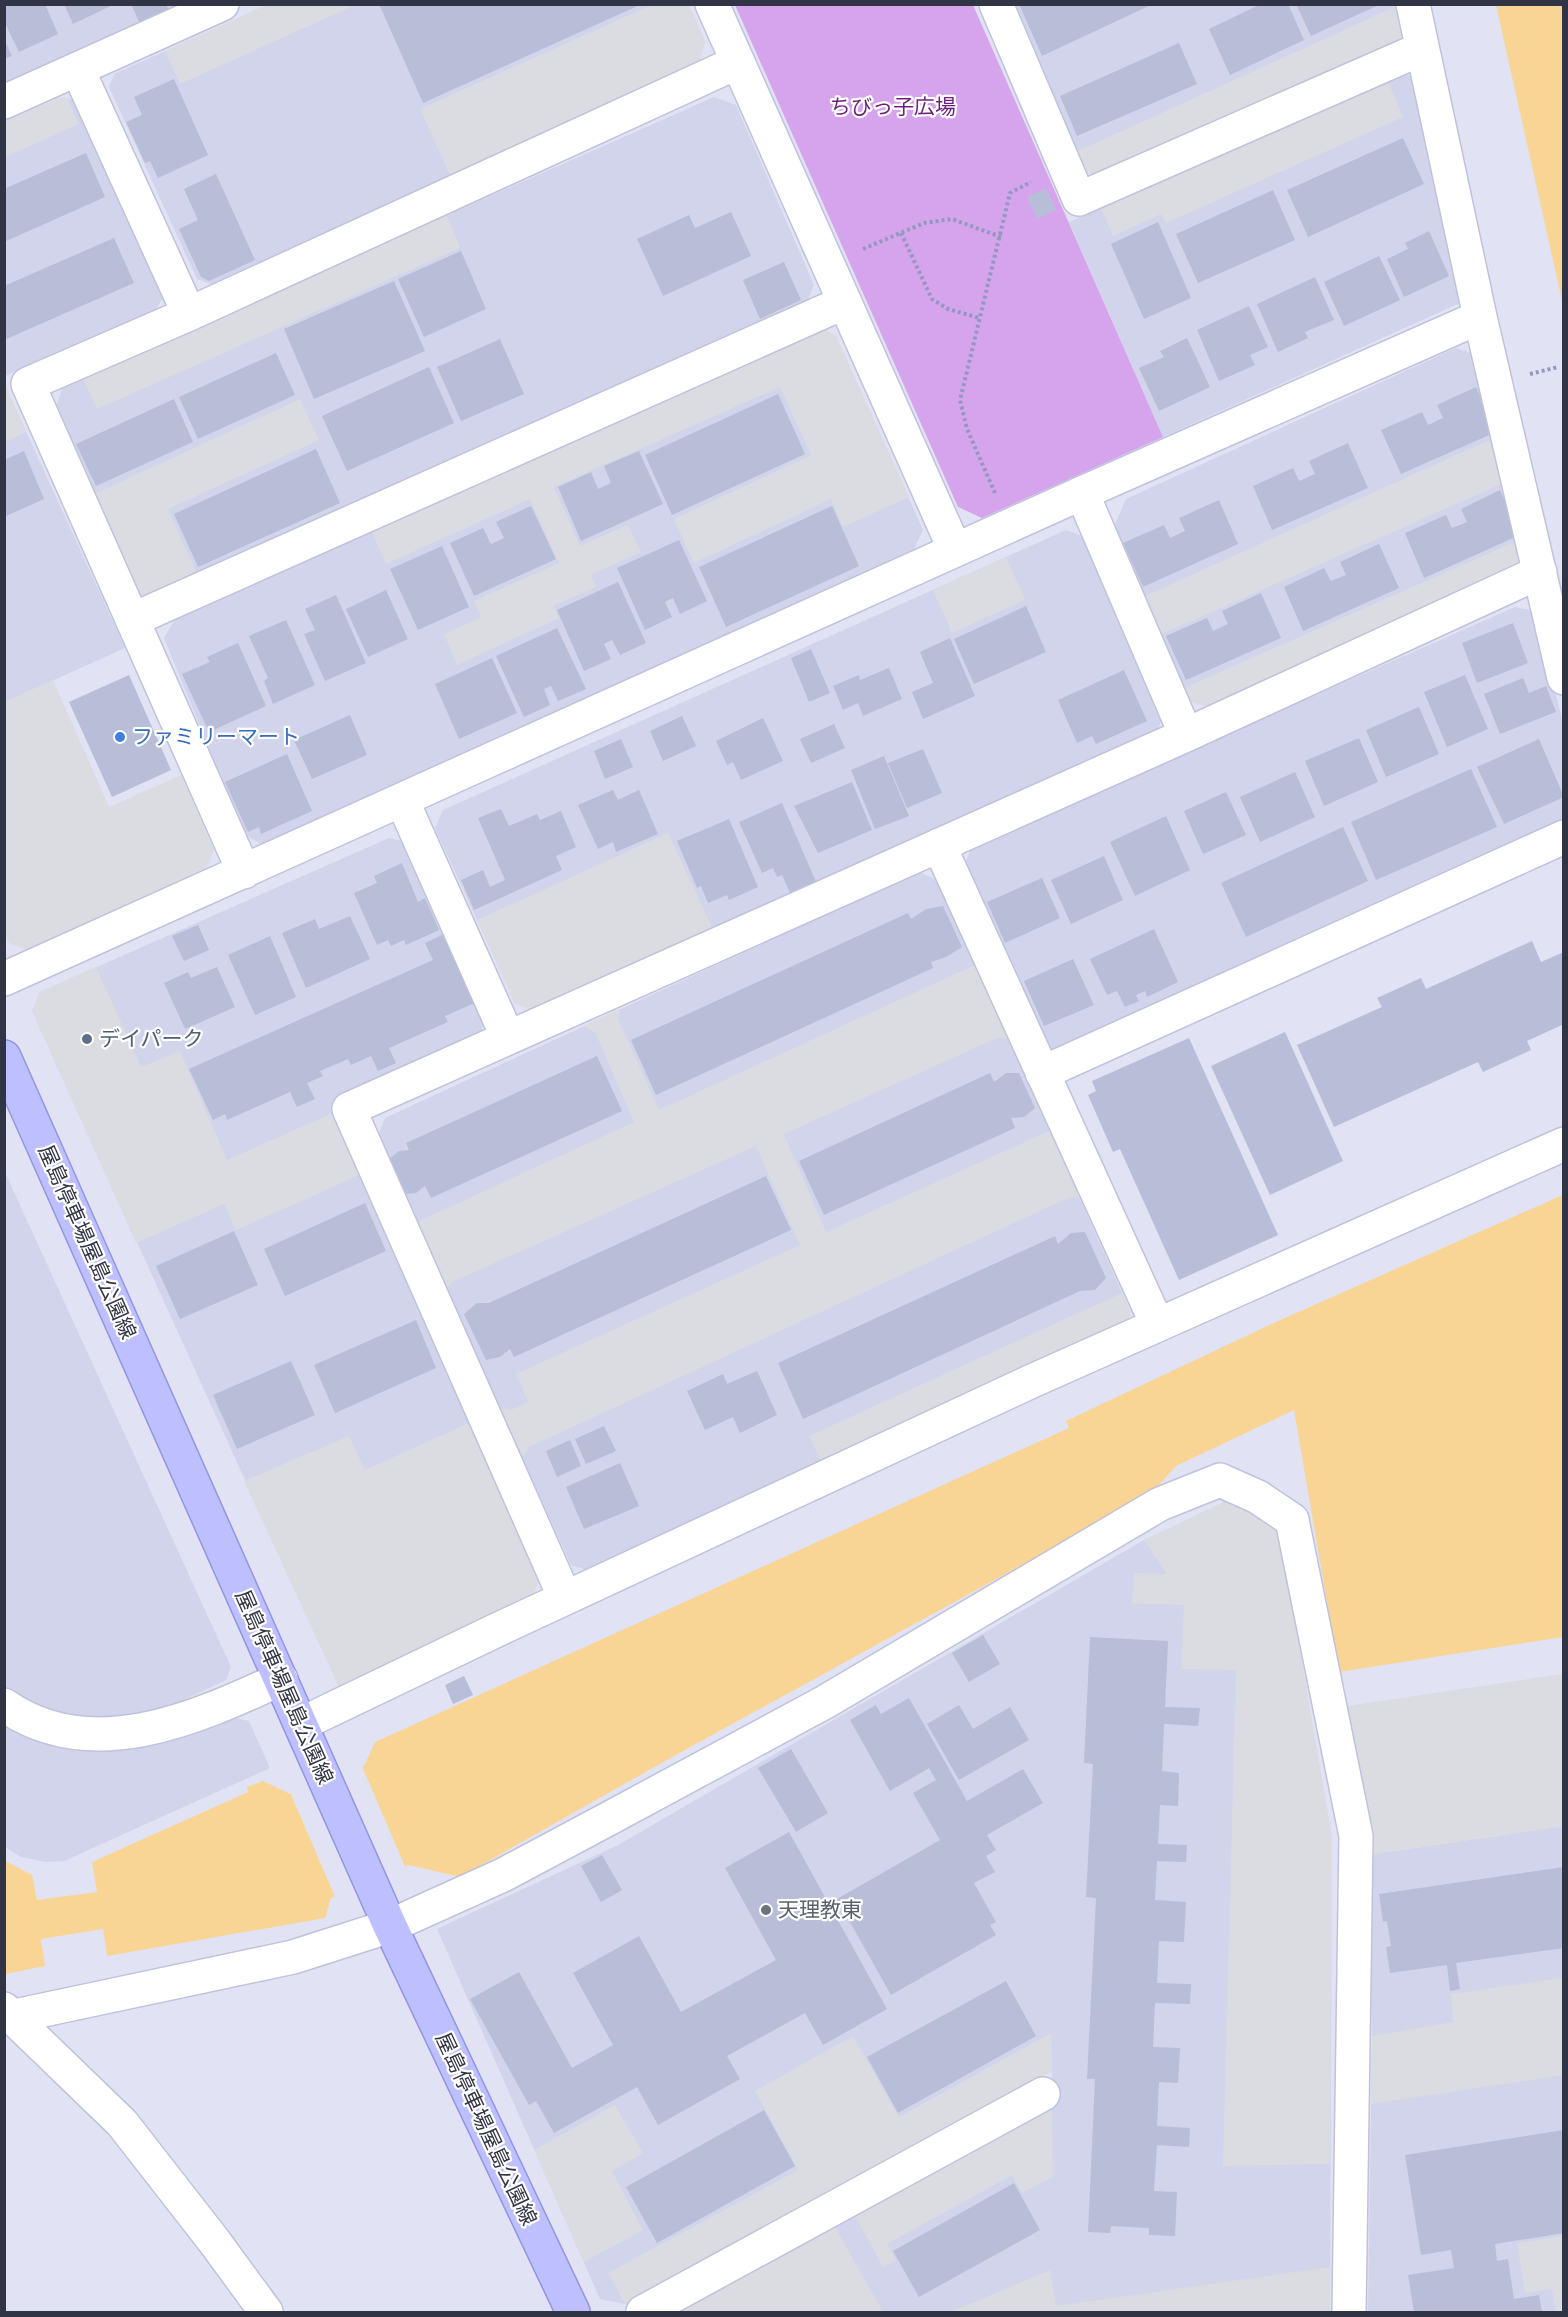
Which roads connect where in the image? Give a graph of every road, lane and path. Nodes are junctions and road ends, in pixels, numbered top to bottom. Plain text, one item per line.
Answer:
1 (222, 4) edge
2 (712, 4) edge
3 (996, 4) edge
4 (1413, 4) edge
5 (1422, 49) junction
6 (738, 62) junction
7 (78, 70) junction
8 (4, 102) edge
9 (1064, 166) junction
10 (901, 233) junction
11 (1000, 237) junction
12 (860, 250) dead end
13 (844, 302) junction
14 (189, 314) junction
15 (1480, 316) junction
16 (979, 318) junction
17 (1558, 367) dead end
18 (1538, 372) dead end
19 (1082, 493) junction
20 (1000, 503) dead end
21 (955, 550) junction
22 (1540, 572) junction
23 (134, 620) junction
24 (1563, 678) edge
25 (1186, 735) junction
26 (402, 800) junction
27 (1563, 837) edge
28 (939, 845) junction
29 (244, 872) junction
30 (4, 979) edge
31 (508, 1038) junction
32 (4, 1057) edge
33 (1042, 1073) junction
34 (1563, 1144) edge
35 (1157, 1324) junction
36 (565, 1598) junction
37 (281, 1679) junction
38 (4, 1705) edge
39 (301, 1724) junction
40 (390, 1926) junction
41 (10, 2012) edge
42 (1043, 2094) dead end
43 (266, 2313) edge
44 (573, 2313) edge
45 (643, 2313) edge
46 (1349, 2313) edge

1 - 7 street
2 - 6 street
3 - 9 street
4 - 5 street
5 - 9 street
5 - 15 street
6 - 13 street
6 - 14 street
7 - 8 street
7 - 14 street
9 - 11 path
10 - 11 path
10 - 12 path
10 - 16 path
11 - 16 path
13 - 21 street
13 - 23 street
14 - 23 street
15 - 19 street
15 - 22 street
16 - 20 path
17 - 18 path
19 - 21 street
19 - 25 street
21 - 26 street
22 - 24 street
22 - 25 street
23 - 29 street
25 - 28 street
26 - 29 street
26 - 31 street
27 - 33 street
28 - 31 street
28 - 33 street
29 - 30 street
31 - 36 street
32 - 37 main road, 屋島停車場屋島公園線
33 - 35 street
34 - 35 street
35 - 36 street
36 - 39 street
37 - 38 street
37 - 39 main road, 屋島停車場屋島公園線
39 - 40 main road, 屋島停車場屋島公園線
40 - 41 street
40 - 44 main road, 屋島停車場屋島公園線
40 - 46 street
41 - 43 street
42 - 45 street

